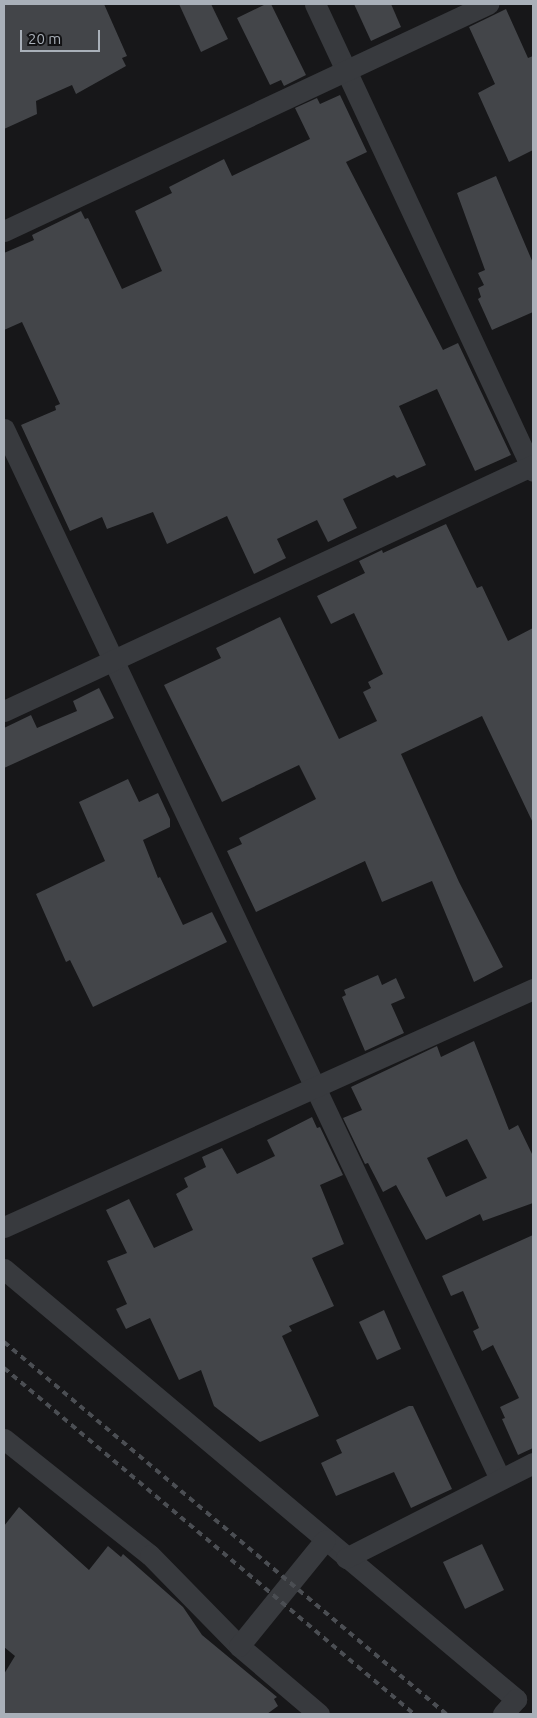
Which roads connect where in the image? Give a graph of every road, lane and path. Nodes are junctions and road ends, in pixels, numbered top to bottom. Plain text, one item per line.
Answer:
1 (315, 4) edge
2 (488, 4) edge
3 (347, 71) junction
4 (4, 231) edge
5 (4, 429) edge
6 (532, 467) edge
7 (113, 658) junction
8 (4, 711) edge
9 (533, 989) edge
10 (317, 1088) junction
11 (4, 1227) edge
12 (4, 1269) edge
13 (4, 1439) edge
14 (533, 1463) edge
15 (500, 1479) junction
16 (325, 1540) junction
17 (346, 1558) junction
18 (240, 1646) junction
19 (320, 1714) edge
20 (503, 1714) edge

1 - 3 street
2 - 3 street
3 - 4 street
3 - 6 street
5 - 7 street
6 - 7 street
7 - 8 street
7 - 10 street
9 - 10 street
10 - 11 street
10 - 15 street
12 - 16 street
13 - 18 street
14 - 15 street
15 - 17 street
16 - 17 street
16 - 18 street
17 - 20 street
18 - 19 street

